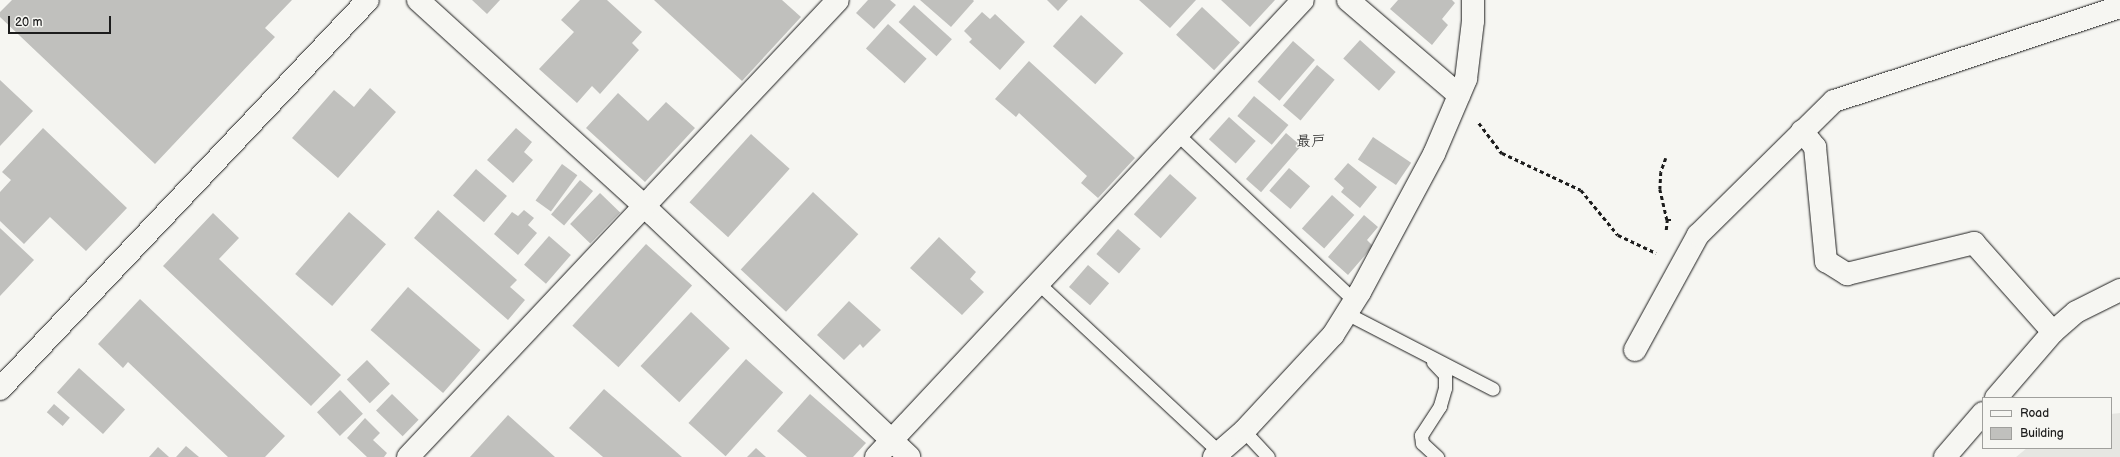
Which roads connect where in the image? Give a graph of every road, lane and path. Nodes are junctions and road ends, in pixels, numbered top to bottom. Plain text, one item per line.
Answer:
1 (368, 0) edge
2 (418, 0) edge
3 (838, 0) edge
4 (1303, 0) edge
5 (1348, 0) edge
6 (1473, 0) edge
7 (2120, 7) edge
8 (1459, 95) junction
9 (1802, 131) junction
10 (1177, 134) junction
11 (1666, 158) dead end
12 (644, 206) junction
13 (1667, 220) junction
14 (1674, 220) dead end
15 (1666, 235) dead end
16 (1657, 254) dead end
17 (1038, 283) junction
18 (2120, 290) edge
19 (1350, 307) junction
20 (2053, 332) junction
21 (1635, 350) dead end
22 (1430, 358) junction
23 (0, 389) edge
24 (1493, 389) dead end
25 (1997, 397) edge
26 (1982, 414) edge
27 (1244, 431) junction
28 (891, 440) junction
29 (1217, 455) edge
30 (408, 457) edge
31 (876, 457) edge
32 (909, 457) edge
33 (1268, 457) edge
34 (1437, 457) edge
35 (1945, 457) edge

1 - 23 street
2 - 12 street
3 - 12 street
4 - 10 street
5 - 8 street
6 - 8 street
7 - 9 street
8 - 16 path
8 - 19 street
9 - 20 street
9 - 21 street
10 - 17 street
10 - 19 lane
11 - 13 path
12 - 28 street
12 - 30 street
13 - 14 path
13 - 15 path
17 - 28 street
17 - 29 lane
18 - 20 street
19 - 22 lane
19 - 27 street
20 - 25 street
22 - 24 lane
22 - 34 lane
26 - 35 street
27 - 29 street
27 - 33 lane
28 - 31 street
28 - 32 street

